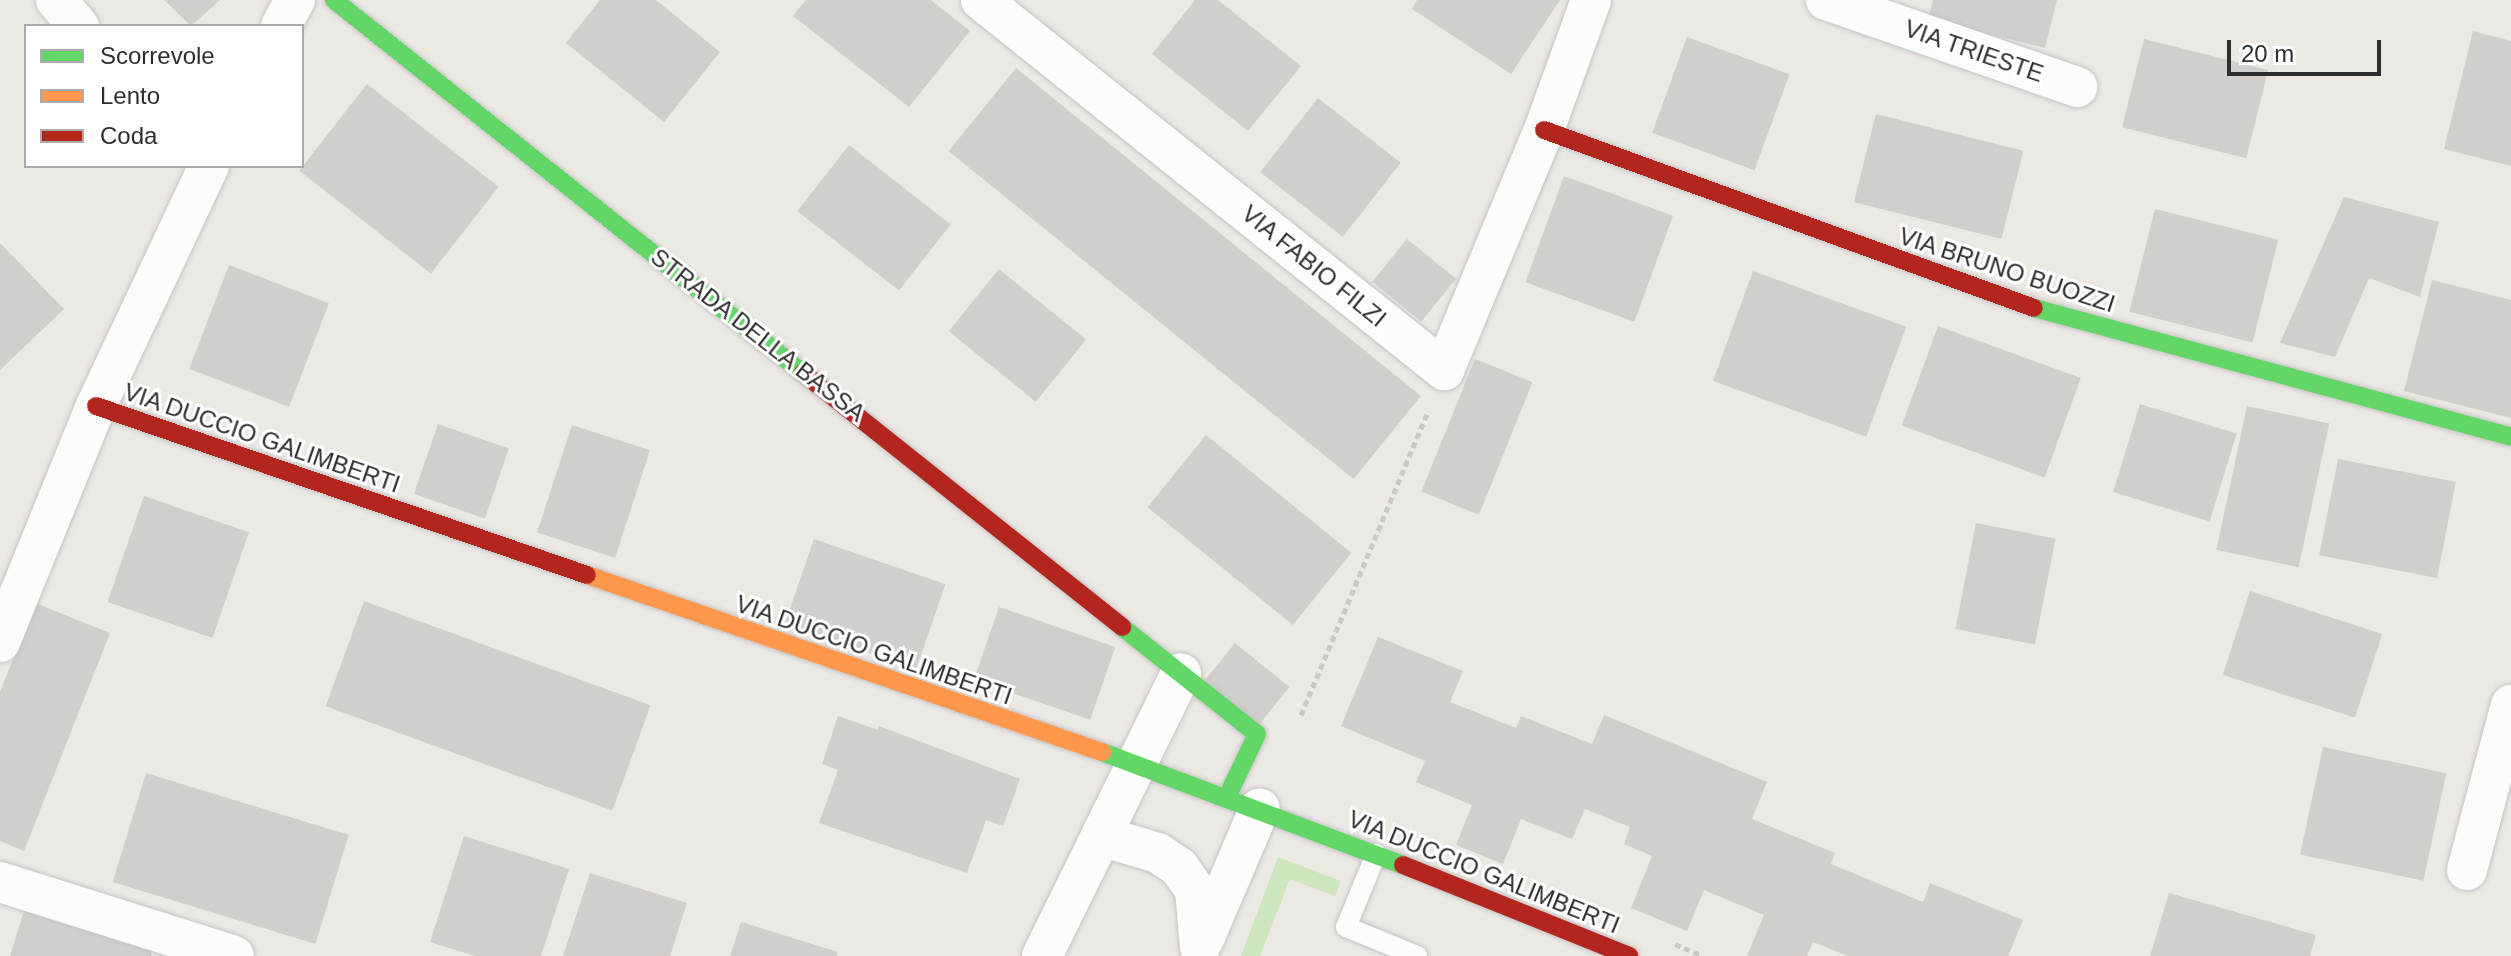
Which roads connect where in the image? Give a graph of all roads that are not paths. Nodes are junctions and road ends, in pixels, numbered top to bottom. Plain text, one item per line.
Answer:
1 (56, 0) edge
2 (295, 0) edge
3 (334, 0) edge
4 (981, 0) edge
5 (1591, 0) edge
6 (1826, 0) edge
7 (77, 24) edge
8 (282, 24) edge
9 (2077, 87) dead end
10 (1544, 130) junction
11 (206, 168) edge
12 (96, 406) junction
13 (2511, 437) edge
14 (0, 642) edge
15 (1181, 673) junction
16 (2511, 705) edge
17 (1136, 767) junction
18 (2502, 781) edge
19 (1244, 801) junction
20 (1101, 836) junction
21 (1376, 854) junction
22 (2467, 870) dead end
23 (0, 882) edge
24 (1052, 945) edge
25 (1197, 951) edge
26 (234, 956) edge
27 (1417, 956) edge
28 (1629, 956) edge

1 - 7 street
2 - 8 street
3 - 15 street, STRADA DELLA BASSA
4 - 10 street, VIA FABIO FILZI
5 - 10 street
6 - 9 street, VIA TRIESTE
10 - 13 street, VIA BRUNO BUOZZI
11 - 12 street
12 - 14 street
12 - 17 street, VIA DUCCIO GALIMBERTI
15 - 17 street
15 - 19 street, STRADA DELLA BASSA
16 - 18 street
17 - 19 street, VIA DUCCIO GALIMBERTI
17 - 20 street
18 - 22 street
19 - 21 street, VIA DUCCIO GALIMBERTI
19 - 25 street, STRADA DELLA BASSA
20 - 24 street
20 - 25 street, STRADA DELLA BASSA
21 - 27 lane
21 - 28 street, VIA DUCCIO GALIMBERTI
23 - 26 street

